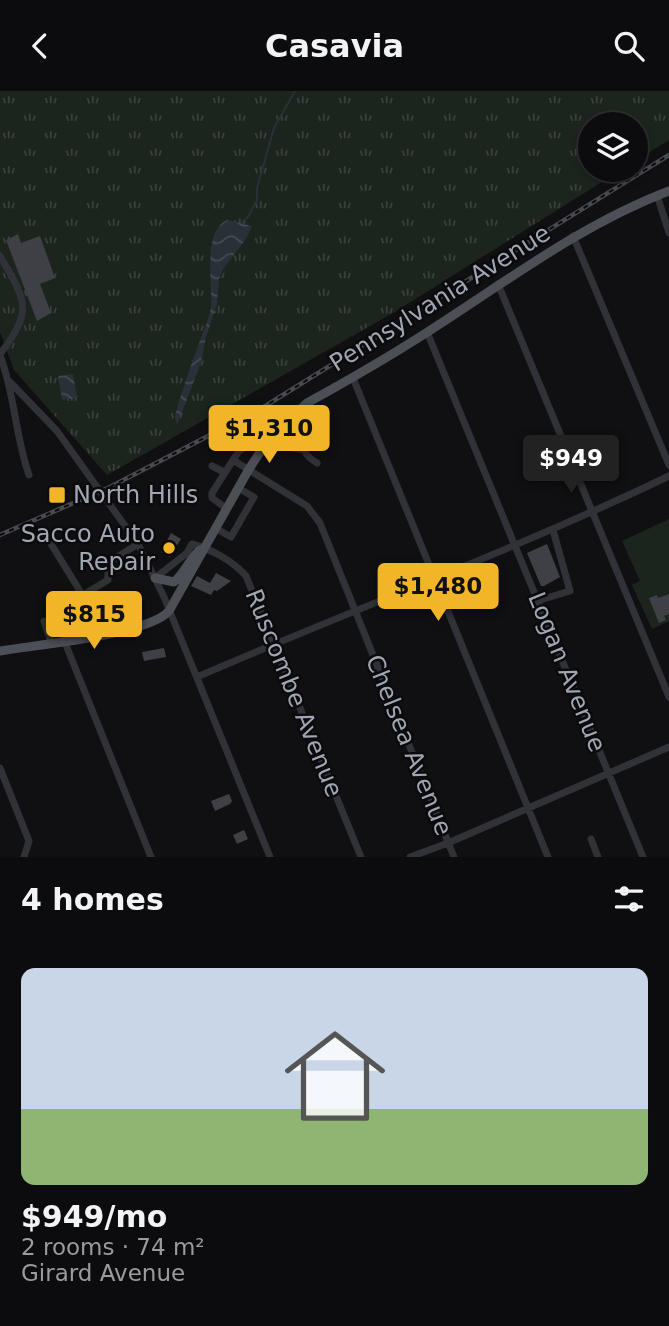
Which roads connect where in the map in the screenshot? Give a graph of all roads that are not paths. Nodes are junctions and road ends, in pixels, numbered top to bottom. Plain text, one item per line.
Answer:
1 (669, 191) edge
2 (657, 195) junction
3 (669, 233) edge
4 (573, 236) junction
5 (0, 256) edge
6 (498, 283) junction
7 (427, 332) junction
8 (0, 354) edge
9 (352, 378) junction
10 (0, 382) edge
11 (10, 382) junction
12 (320, 436) dead end
13 (269, 439) junction
14 (304, 450) junction
15 (233, 460) junction
16 (317, 463) dead end
17 (669, 465) edge
18 (212, 466) dead end
19 (248, 469) junction
20 (224, 472) junction
21 (29, 475) dead end
22 (669, 477) edge
23 (238, 488) junction
24 (226, 508) junction
25 (594, 512) junction
26 (215, 528) junction
27 (553, 530) junction
28 (51, 544) dead end
29 (138, 544) junction
30 (514, 546) junction
31 (204, 547) junction
32 (175, 562) junction
33 (185, 568) junction
34 (435, 577) junction
35 (155, 578) junction
36 (82, 593) junction
37 (537, 601) junction
38 (91, 608) junction
39 (356, 610) junction
40 (169, 611) junction
41 (44, 621) dead end
42 (81, 633) junction
43 (106, 633) junction
44 (64, 640) junction
45 (51, 642) junction
46 (275, 645) junction
47 (0, 651) edge
48 (197, 677) junction
49 (669, 697) edge
50 (669, 747) edge
51 (0, 768) edge
52 (608, 775) junction
53 (528, 807) junction
54 (591, 839) dead end
55 (448, 843) junction
56 (24, 857) edge
57 (151, 857) edge
58 (270, 857) edge
59 (360, 857) edge
60 (410, 857) edge
61 (454, 857) edge
62 (548, 857) edge
63 (598, 857) edge
64 (643, 857) edge

1 - 2 main road, Pennsylvania Avenue
2 - 3 street
2 - 4 main road, Pennsylvania Avenue
4 - 6 main road, Pennsylvania Avenue
4 - 17 street
5 - 8 street
6 - 7 main road, Pennsylvania Avenue
6 - 25 street
7 - 9 main road, Pennsylvania Avenue
7 - 30 street, Logan Avenue
8 - 11 street
9 - 13 main road, Pennsylvania Avenue
9 - 34 street
10 - 11 street
11 - 21 street
11 - 29 street
12 - 14 street
13 - 14 street
13 - 15 street
13 - 19 main road, Pennsylvania Avenue
14 - 16 street
15 - 19 street, Chelsea Avenue
15 - 20 street
18 - 20 street
19 - 23 main road, Pennsylvania Avenue
19 - 39 street, Chelsea Avenue
20 - 24 street
22 - 25 street
23 - 24 main road, Pennsylvania Avenue
23 - 26 street
24 - 26 main road, Pennsylvania Avenue
25 - 27 street
25 - 49 street
26 - 31 main road, Pennsylvania Avenue
27 - 30 street
27 - 37 street
28 - 36 street
29 - 35 street
29 - 36 street
30 - 34 street
30 - 37 street, Logan Avenue
31 - 32 street
31 - 33 main road
31 - 40 main road, Pennsylvania Avenue
31 - 46 street, Ruscombe Avenue
32 - 33 street
32 - 35 street
33 - 35 main road
34 - 39 street
34 - 53 street
35 - 40 street
36 - 38 street
36 - 42 street
37 - 52 street, Logan Avenue
38 - 42 street
38 - 43 street
39 - 46 street
39 - 55 street, Chelsea Avenue
40 - 43 main road
40 - 48 street
41 - 45 street
42 - 43 main road
42 - 44 main road
44 - 45 main road
44 - 57 street
45 - 47 main road
46 - 48 street
46 - 59 street, Ruscombe Avenue
48 - 58 street
50 - 52 street
51 - 56 street
52 - 53 street
52 - 64 street, Logan Avenue
53 - 55 street
53 - 62 street
54 - 63 street
55 - 60 street
55 - 61 street, Chelsea Avenue

